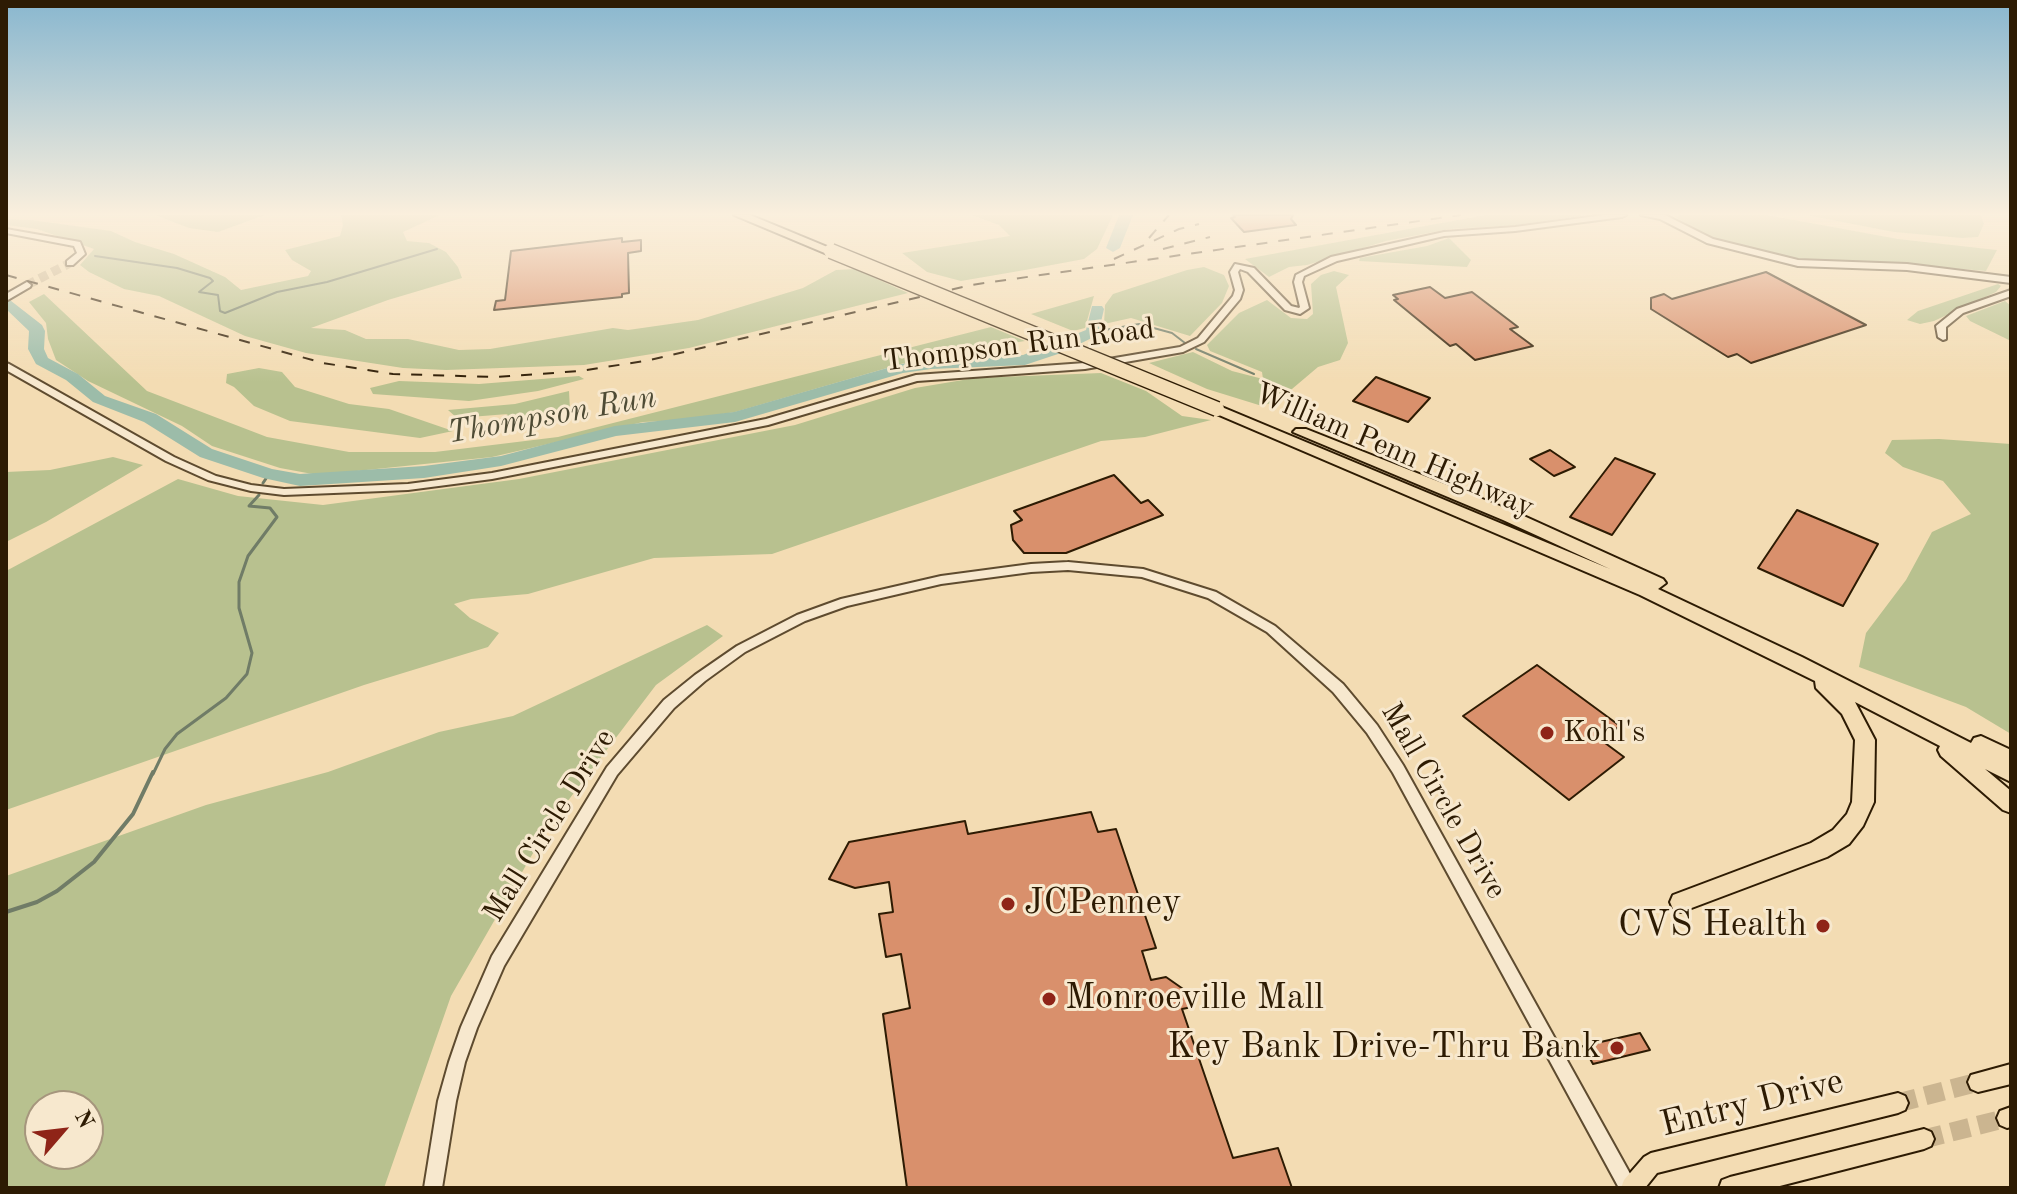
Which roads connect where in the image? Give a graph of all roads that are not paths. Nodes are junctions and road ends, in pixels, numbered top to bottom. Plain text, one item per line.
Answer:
1 (888, 271) edge
2 (1235, 271) edge
3 (1252, 271) edge
4 (1309, 271) edge
5 (1937, 271) edge
6 (2011, 280) edge
7 (27, 285) tunnel mouth
8 (2011, 293) edge
9 (8, 297) edge
10 (1943, 337) dead end
11 (6, 366) edge
12 (1220, 406) junction
13 (1795, 662) junction
14 (1890, 710) junction
15 (2011, 759) edge
16 (2011, 773) edge
17 (2011, 804) edge
18 (1681, 902) dead end
19 (2011, 1074) edge
20 (1978, 1082) tunnel mouth
21 (1898, 1103) tunnel mouth
22 (1924, 1139) tunnel mouth
23 (1787, 1180) edge
24 (433, 1188) edge
25 (1630, 1188) edge
26 (1730, 1188) edge

1 - 12 highway, William Penn Highway, bridge
2 - 11 street, Thompson Run Road
3 - 4 street, Thompson Run Road
5 - 6 street
7 - 9 street
8 - 10 street
12 - 13 highway, William Penn Highway
12 - 15 highway, William Penn Highway
13 - 14 highway, William Penn Highway
13 - 18 highway
14 - 16 highway, William Penn Highway
14 - 17 highway
19 - 20 main road
21 - 25 main road, Entry Drive
22 - 23 main road
23 - 26 main road
24 - 25 street, Mall Circle Drive

